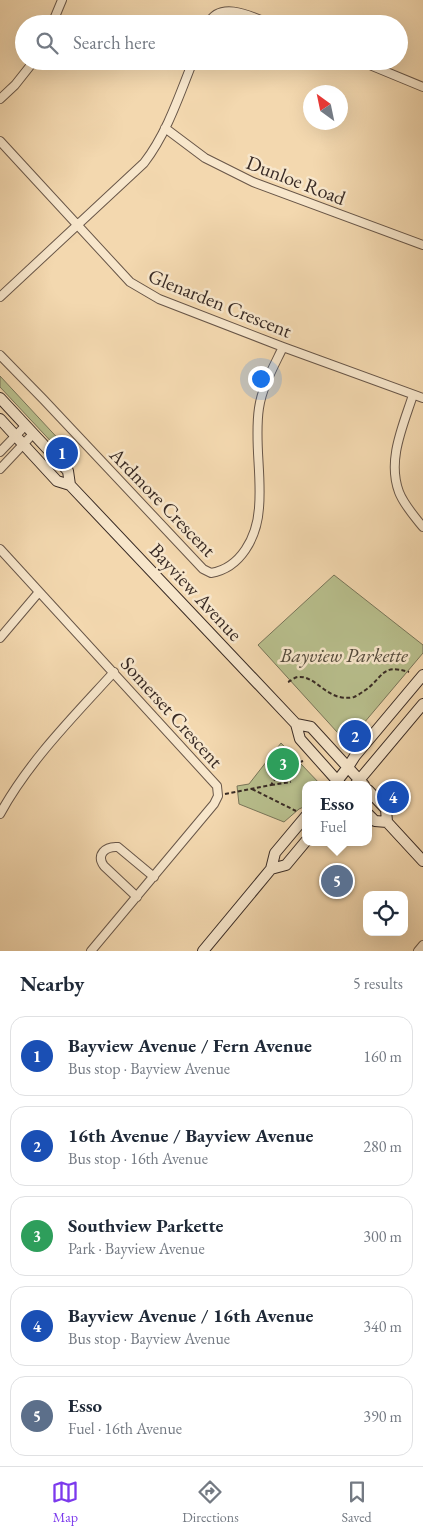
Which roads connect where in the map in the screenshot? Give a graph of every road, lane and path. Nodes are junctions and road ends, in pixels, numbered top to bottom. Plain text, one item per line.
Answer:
1 (62, 0) edge
2 (56, 15) edge
3 (215, 15) edge
4 (246, 15) edge
5 (27, 70) edge
6 (190, 70) edge
7 (382, 70) edge
8 (423, 87) edge
9 (0, 99) edge
10 (165, 128) junction
11 (0, 141) edge
12 (78, 224) junction
13 (423, 246) edge
14 (0, 297) edge
15 (282, 347) junction
16 (0, 355) edge
17 (413, 395) junction
18 (0, 398) edge
19 (423, 398) edge
20 (0, 419) edge
21 (25, 426) junction
22 (32, 435) junction
23 (16, 436) junction
24 (23, 444) junction
25 (0, 452) edge
26 (0, 469) edge
27 (70, 485) junction
28 (423, 527) edge
29 (0, 550) edge
30 (39, 592) junction
31 (0, 638) edge
32 (114, 672) junction
33 (409, 672) dead end
34 (423, 675) edge
35 (288, 682) dead end
36 (423, 704) edge
37 (296, 724) junction
38 (303, 761) dead end
39 (348, 768) junction
40 (336, 781) edge
41 (339, 781) edge
42 (358, 781) edge
43 (361, 781) edge
44 (291, 782) dead end
45 (272, 785) junction
46 (252, 789) junction
47 (372, 794) edge
48 (218, 796) junction
49 (296, 811) dead end
50 (0, 814) edge
51 (372, 818) edge
52 (302, 821) edge
53 (387, 822) junction
54 (302, 846) edge
55 (423, 861) edge
56 (271, 869) junction
57 (154, 877) junction
58 (137, 897) junction
59 (423, 945) edge
60 (91, 951) edge
61 (203, 951) edge
62 (418, 951) edge

1 - 2 street
3 - 4 street
5 - 9 street
6 - 10 street
7 - 8 street
10 - 12 street
10 - 13 street, Dunloe Road
11 - 12 street, Glenarden Crescent
12 - 14 street
12 - 15 street, Glenarden Crescent
15 - 16 street, Ardmore Crescent
15 - 17 street, Glenarden Crescent
17 - 19 street, Glenarden Crescent
17 - 28 street
18 - 21 main road, Bayview Avenue
20 - 23 main road, Bayview Avenue
21 - 22 main road, Bayview Avenue
21 - 23 street
22 - 24 street
22 - 27 main road, Bayview Avenue
23 - 24 main road, Bayview Avenue
23 - 25 street
24 - 26 street
24 - 27 main road, Bayview Avenue
27 - 37 main road, Bayview Avenue
29 - 30 street, Somerset Crescent
30 - 31 street
30 - 32 street, Somerset Crescent
32 - 48 street, Somerset Crescent
32 - 50 street
33 - 35 path
34 - 39 main road
36 - 43 main road
37 - 39 main road, Bayview Avenue
37 - 40 main road, Bayview Avenue
38 - 45 path
39 - 41 main road
39 - 42 main road, Bayview Avenue
44 - 45 path
45 - 46 path
46 - 48 path
46 - 49 path
47 - 53 main road
48 - 57 street, Somerset Crescent
51 - 53 main road
52 - 56 main road
53 - 55 main road
54 - 56 main road
56 - 61 main road
57 - 58 street, Somerset Crescent
57 - 58 street
58 - 60 street, Somerset Crescent
59 - 62 street

